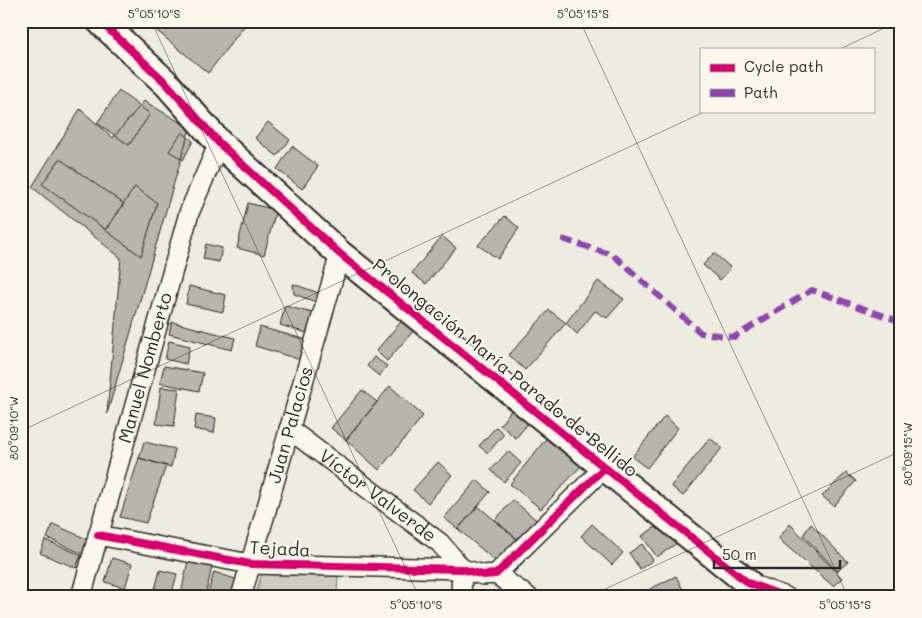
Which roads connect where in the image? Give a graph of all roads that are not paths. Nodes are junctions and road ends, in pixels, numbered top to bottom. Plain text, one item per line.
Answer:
1 (100, 21) edge
2 (219, 143) junction
3 (340, 254) junction
4 (289, 429) junction
5 (604, 467) junction
6 (98, 535) junction
7 (250, 564) junction
8 (462, 569) junction
9 (496, 574) junction
10 (747, 590) edge
11 (81, 597) edge
12 (241, 597) edge
13 (461, 597) edge
14 (528, 597) edge
15 (786, 597) edge

1 - 2 street, Prolongación María Parado de Bellido
2 - 3 street, Prolongación María Parado de Bellido
2 - 6 street, Manuel Nomberto
3 - 4 street, Juan Palacios
3 - 5 street, Prolongación María Parado de Bellido
4 - 7 street, Juan Palacios
4 - 8 street, Víctor Valverde
5 - 9 street
5 - 10 street, Prolongación María Parado de Bellido
6 - 7 street, Tejada
6 - 11 street, Manuel Nomberto
7 - 8 street, Tejada
7 - 12 street, Juan Palacios
8 - 9 street, Tejada
8 - 13 street
9 - 14 street
10 - 15 street, Prolongación María Parado de Bellido

